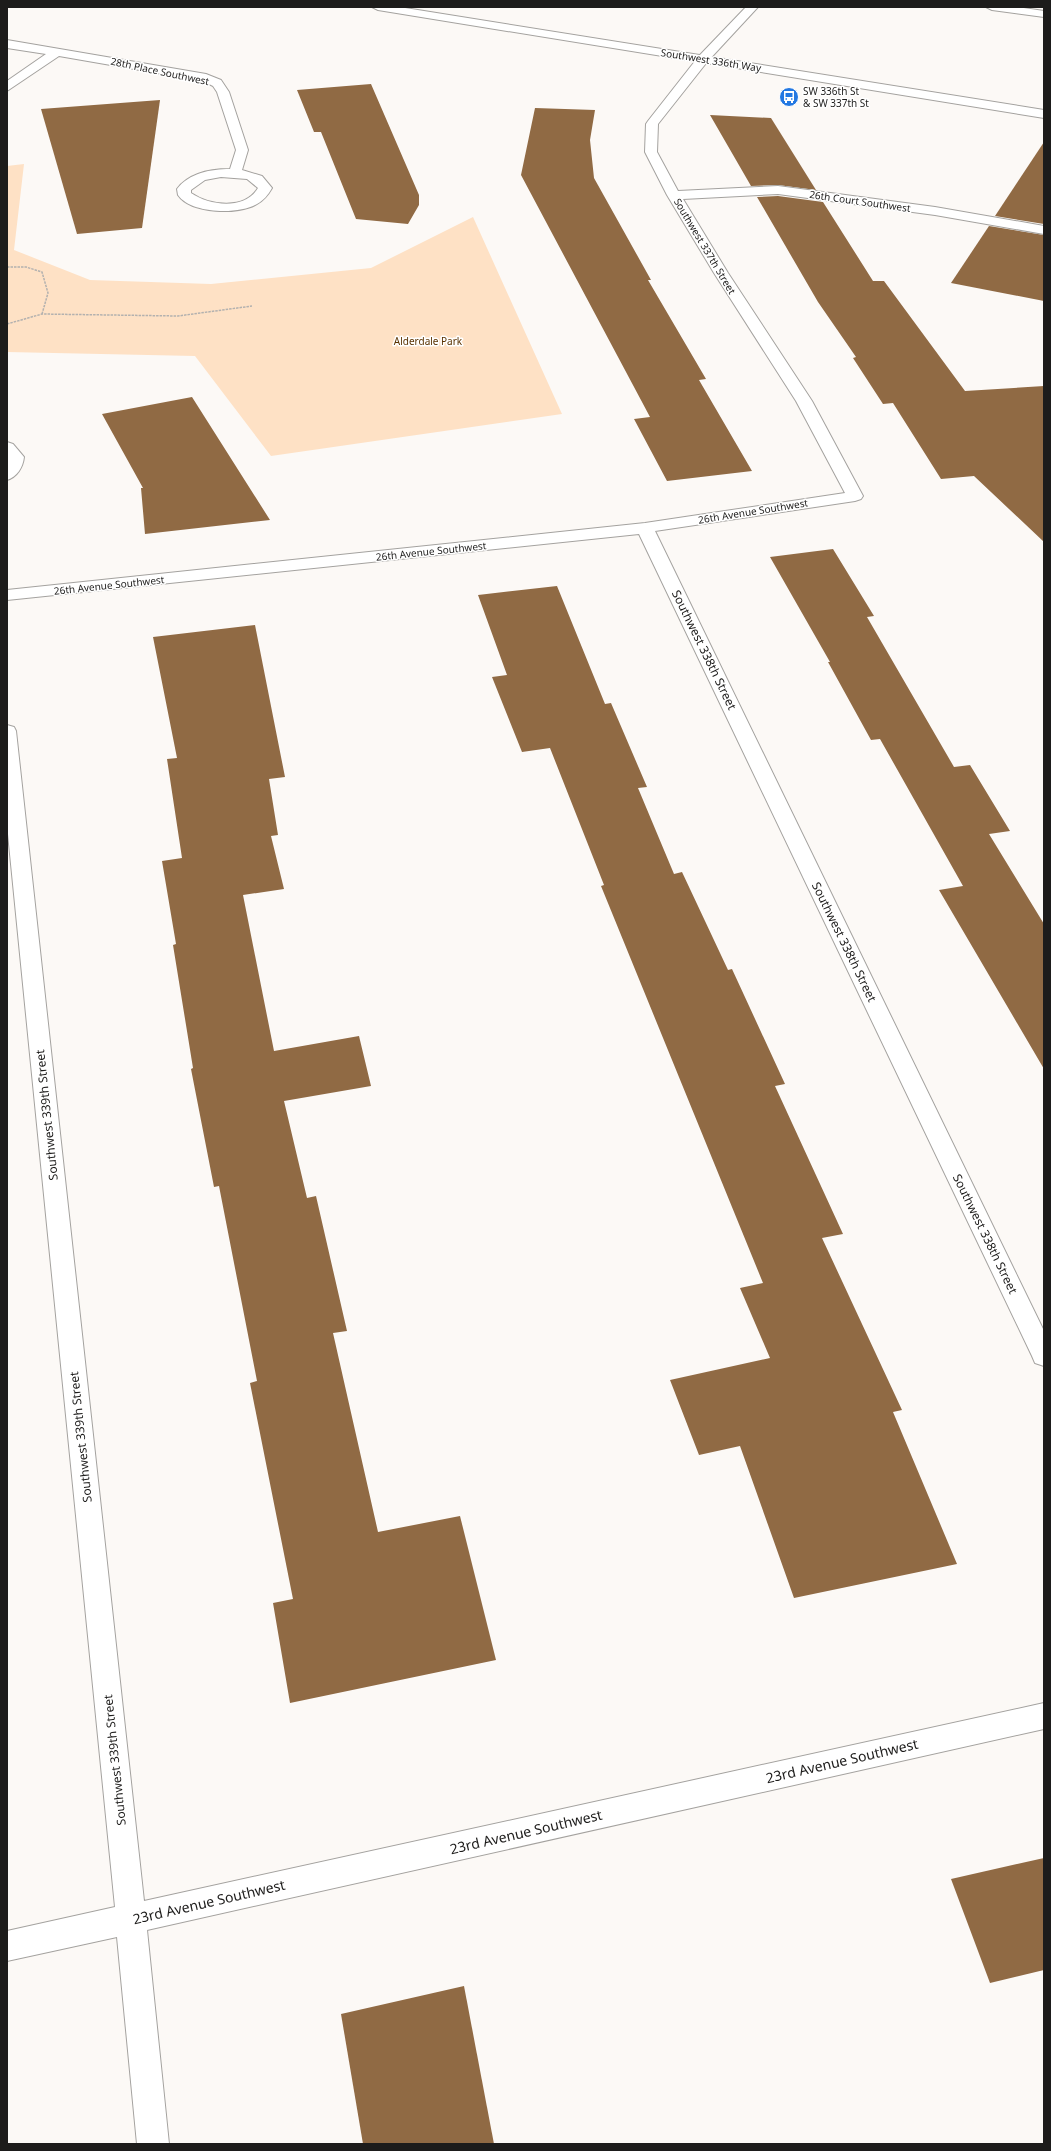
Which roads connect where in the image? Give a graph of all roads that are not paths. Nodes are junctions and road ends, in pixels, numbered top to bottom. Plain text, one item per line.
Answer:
1 (378, 7) edge
2 (752, 7) edge
3 (992, 7) edge
4 (1044, 14) edge
5 (7, 44) edge
6 (56, 52) junction
7 (703, 59) junction
8 (7, 87) edge
9 (1044, 114) edge
10 (235, 173) junction
11 (674, 195) junction
12 (1044, 230) edge
13 (7, 447) edge
14 (7, 475) edge
15 (854, 496) joint
16 (645, 528) junction
17 (7, 596) edge
18 (7, 731) edge
19 (1044, 1356) edge
20 (1044, 1716) edge
21 (132, 1919) junction
22 (7, 1946) edge
23 (153, 2144) edge

1 - 7 street, Southwest 336th Way
2 - 7 street, Southwest 337th Street
3 - 4 street
5 - 6 street, 28th Place Southwest
6 - 8 street
6 - 10 street, 28th Place Southwest
7 - 9 street, Southwest 336th Way
7 - 11 street, Southwest 337th Street
10 - 10 street
11 - 12 street, 26th Court Southwest
11 - 15 street, Southwest 337th Street
13 - 14 street
15 - 16 street, 26th Avenue Southwest
16 - 17 street, 26th Avenue Southwest
16 - 19 street, Southwest 338th Street
18 - 21 street, Southwest 339th Street
20 - 21 street, 23rd Avenue Southwest
21 - 22 street, 23rd Avenue Southwest
21 - 23 street, Southwest 339th Street

